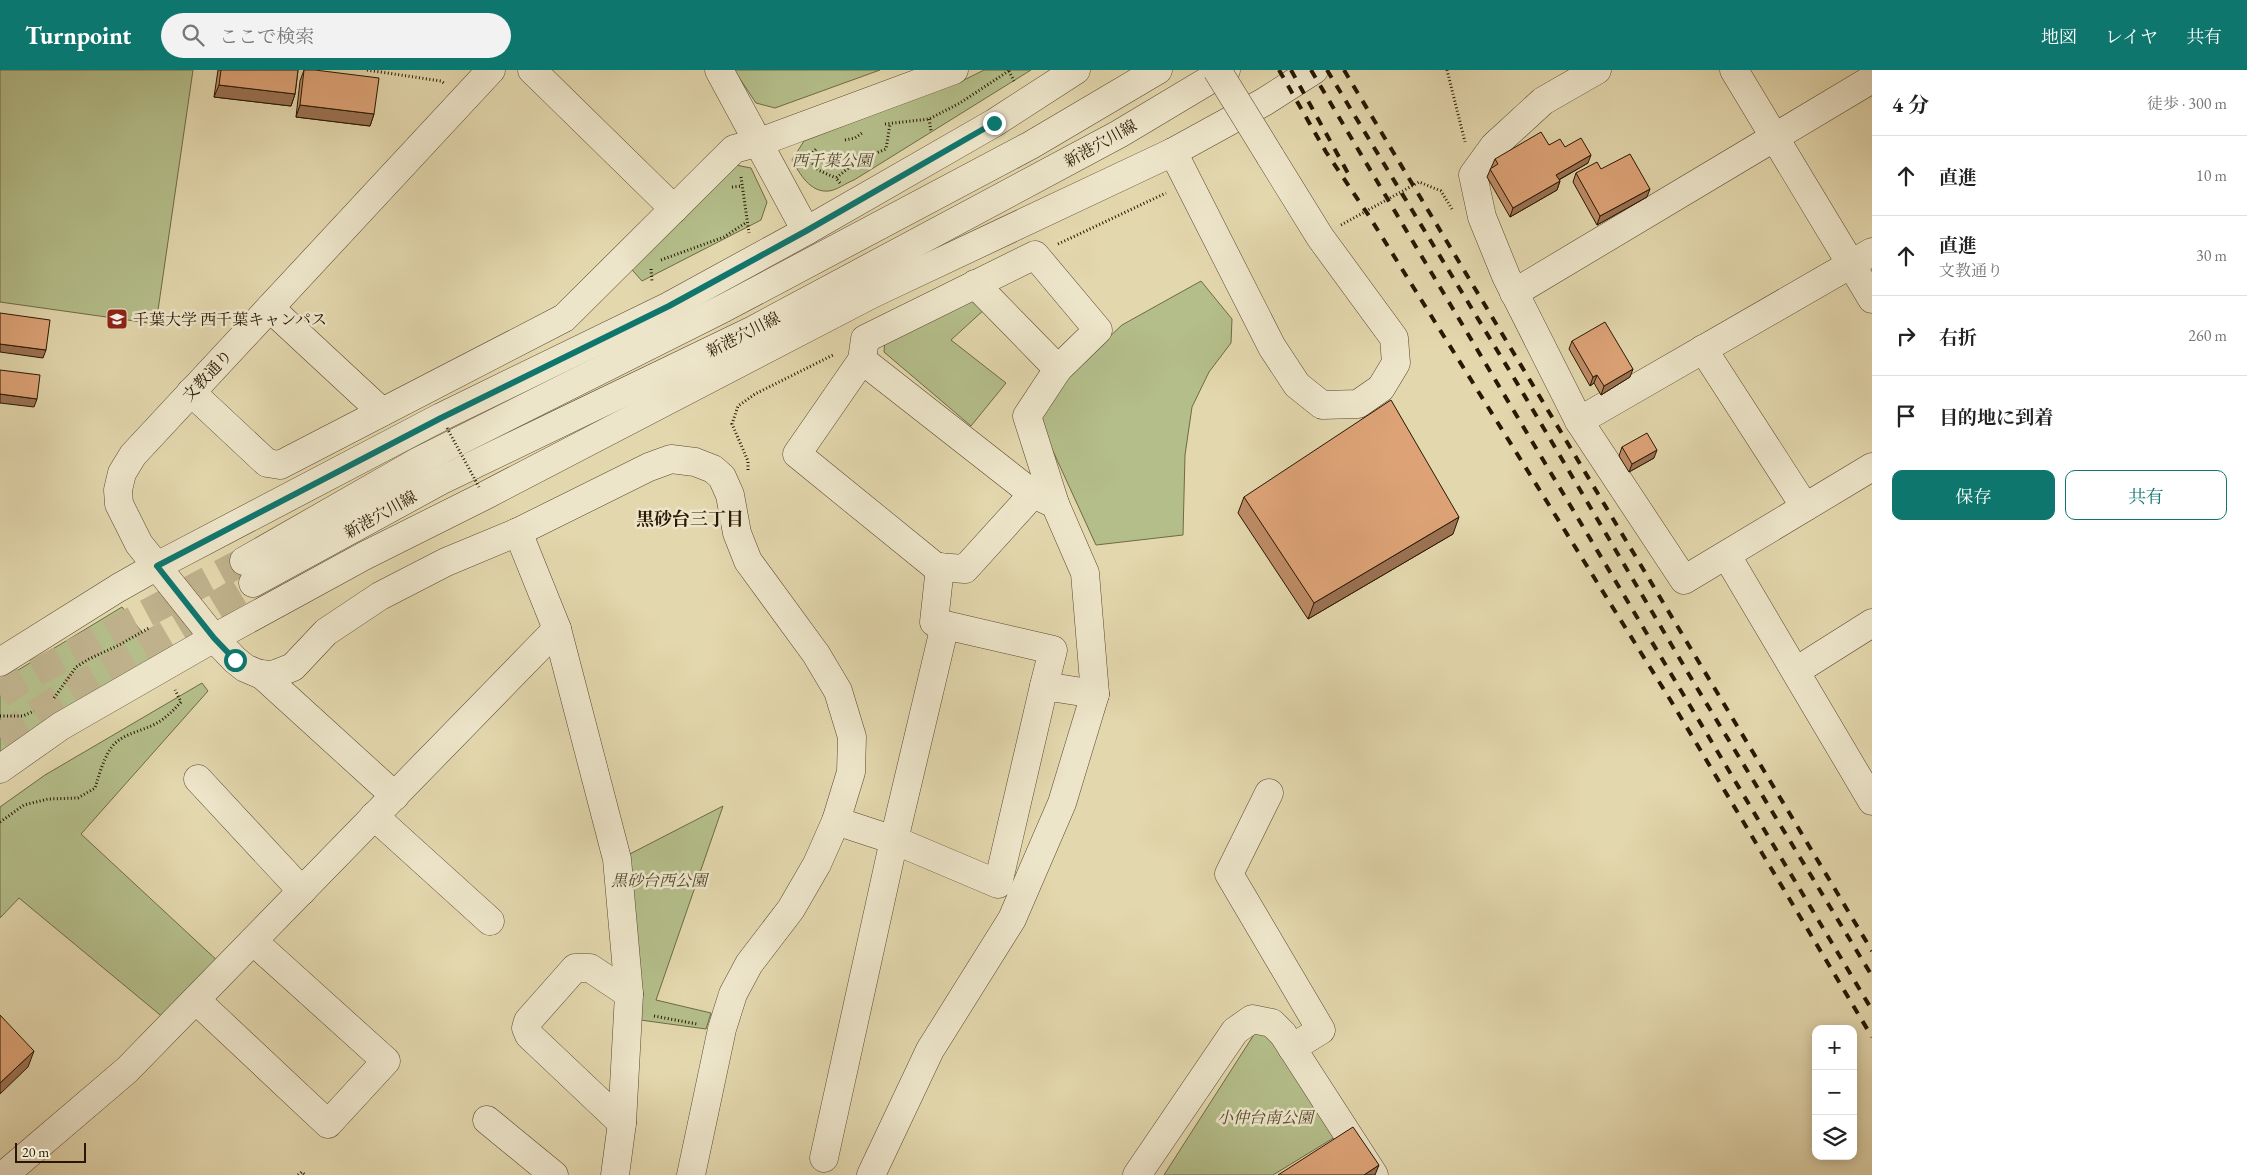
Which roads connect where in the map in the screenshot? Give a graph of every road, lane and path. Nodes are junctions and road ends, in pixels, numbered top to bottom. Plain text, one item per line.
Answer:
1 (367, 70) edge
2 (491, 70) edge
3 (532, 70) edge
4 (719, 70) edge
5 (954, 70) edge
6 (1010, 70) edge
7 (1076, 70) edge
8 (1158, 70) edge
9 (1217, 70) edge
10 (1226, 70) edge
11 (1314, 70) edge
12 (1447, 70) edge
13 (1597, 70) edge
14 (1734, 70) edge
15 (1872, 79) edge
16 (1016, 84) dead end
17 (448, 85) dead end
18 (882, 124) dead end
19 (890, 124) junction
20 (867, 129) dead end
21 (1776, 136) junction
22 (842, 141) dead end
23 (760, 142) junction
24 (820, 145) dead end
25 (1173, 152) junction
26 (792, 154) dead end
27 (808, 158) junction
28 (740, 168) dead end
29 (1473, 175) junction
30 (836, 178) junction
31 (1189, 183) junction
32 (844, 187) dead end
33 (674, 209) junction
34 (1456, 215) dead end
35 (747, 222) junction
36 (806, 231) junction
37 (749, 233) dead end
38 (1320, 237) junction
39 (1035, 255) junction
40 (1861, 258) edge
41 (652, 282) dead end
42 (975, 284) junction
43 (1514, 293) junction
44 (1872, 299) edge
45 (270, 308) junction
46 (864, 349) junction
47 (1703, 349) junction
48 (1058, 369) junction
49 (192, 392) junction
50 (382, 412) junction
51 (1579, 421) junction
52 (447, 428) dead end
53 (1872, 468) edge
54 (749, 477) dead end
55 (480, 487) dead end
56 (1044, 499) junction
57 (1805, 507) junction
58 (518, 532) junction
59 (1727, 556) junction
60 (157, 566) junction
61 (940, 567) junction
62 (1872, 623) edge
63 (945, 625) junction
64 (149, 628) dead end
65 (557, 629) junction
66 (214, 638) junction
67 (0, 662) edge
68 (1796, 671) junction
69 (260, 674) junction
70 (173, 684) dead end
71 (1044, 686) junction
72 (1095, 694) junction
73 (49, 702) dead end
74 (40, 707) dead end
75 (0, 716) edge
76 (0, 769) edge
77 (198, 779) dead end
78 (1868, 788) edge
79 (1269, 793) dead end
80 (395, 796) junction
81 (374, 816) junction
82 (836, 821) junction
83 (0, 822) edge
84 (894, 840) junction
85 (302, 891) junction
86 (490, 921) dead end
87 (253, 941) junction
88 (196, 1000) junction
89 (628, 1003) junction
90 (722, 1029) junction
91 (1292, 1048) junction
92 (487, 1120) dead end
93 (622, 1122) junction
94 (824, 1158) dead end
95 (6, 1172) edge
96 (298, 1175) edge
97 (305, 1175) edge
98 (554, 1175) edge
99 (615, 1175) edge
100 (691, 1175) edge
101 (871, 1175) edge
102 (1137, 1175) edge
103 (1374, 1175) edge

1 - 17 path
2 - 45 street, 文教通り
3 - 33 street
4 - 23 street
5 - 23 street
6 - 16 path
6 - 19 path
7 - 36 street
8 - 10 street, 新港穴川線
9 - 38 street, bridge
11 - 25 street
12 - 29 path
13 - 29 street
14 - 21 street
15 - 21 street
18 - 19 path
19 - 30 path
20 - 22 path
21 - 40 street
21 - 43 street
23 - 33 street
23 - 36 street
24 - 27 path
25 - 31 street
25 - 66 street
26 - 27 path
27 - 30 path
28 - 35 path
29 - 43 street
30 - 32 path
31 - 38 street
31 - 39 path
33 - 50 street
34 - 38 path
35 - 37 path
35 - 41 path
36 - 60 street
39 - 42 street
39 - 48 street
40 - 44 street
40 - 47 street
42 - 46 street
42 - 48 street
43 - 51 street
45 - 49 street, 文教通り
45 - 50 street
46 - 54 path
46 - 56 street
46 - 61 street
47 - 51 street
47 - 57 street
48 - 56 street
49 - 50 street
49 - 60 street, 文教通り
51 - 59 street
52 - 55 path, bridge
53 - 57 street
56 - 61 street
56 - 72 street
57 - 59 street
58 - 65 street
58 - 69 street
58 - 82 street
59 - 68 street
60 - 66 street, 文教通り
60 - 67 street
61 - 63 street
62 - 68 street
63 - 71 street
63 - 84 street
64 - 73 path
65 - 80 street
65 - 89 street
66 - 69 street, 文教通り
66 - 76 street
68 - 78 street
69 - 80 street, 文教通り
70 - 83 path
71 - 72 street
71 - 84 street
72 - 101 street
74 - 75 path
77 - 85 street
79 - 91 street
80 - 81 street
81 - 85 street
81 - 86 street
82 - 84 street
82 - 90 street
84 - 94 street
85 - 87 street
87 - 88 street
87 - 88 street
88 - 95 street
89 - 90 path
89 - 93 street
89 - 93 street
90 - 100 street
91 - 102 street
91 - 103 street
92 - 98 street
93 - 99 street
96 - 97 path

